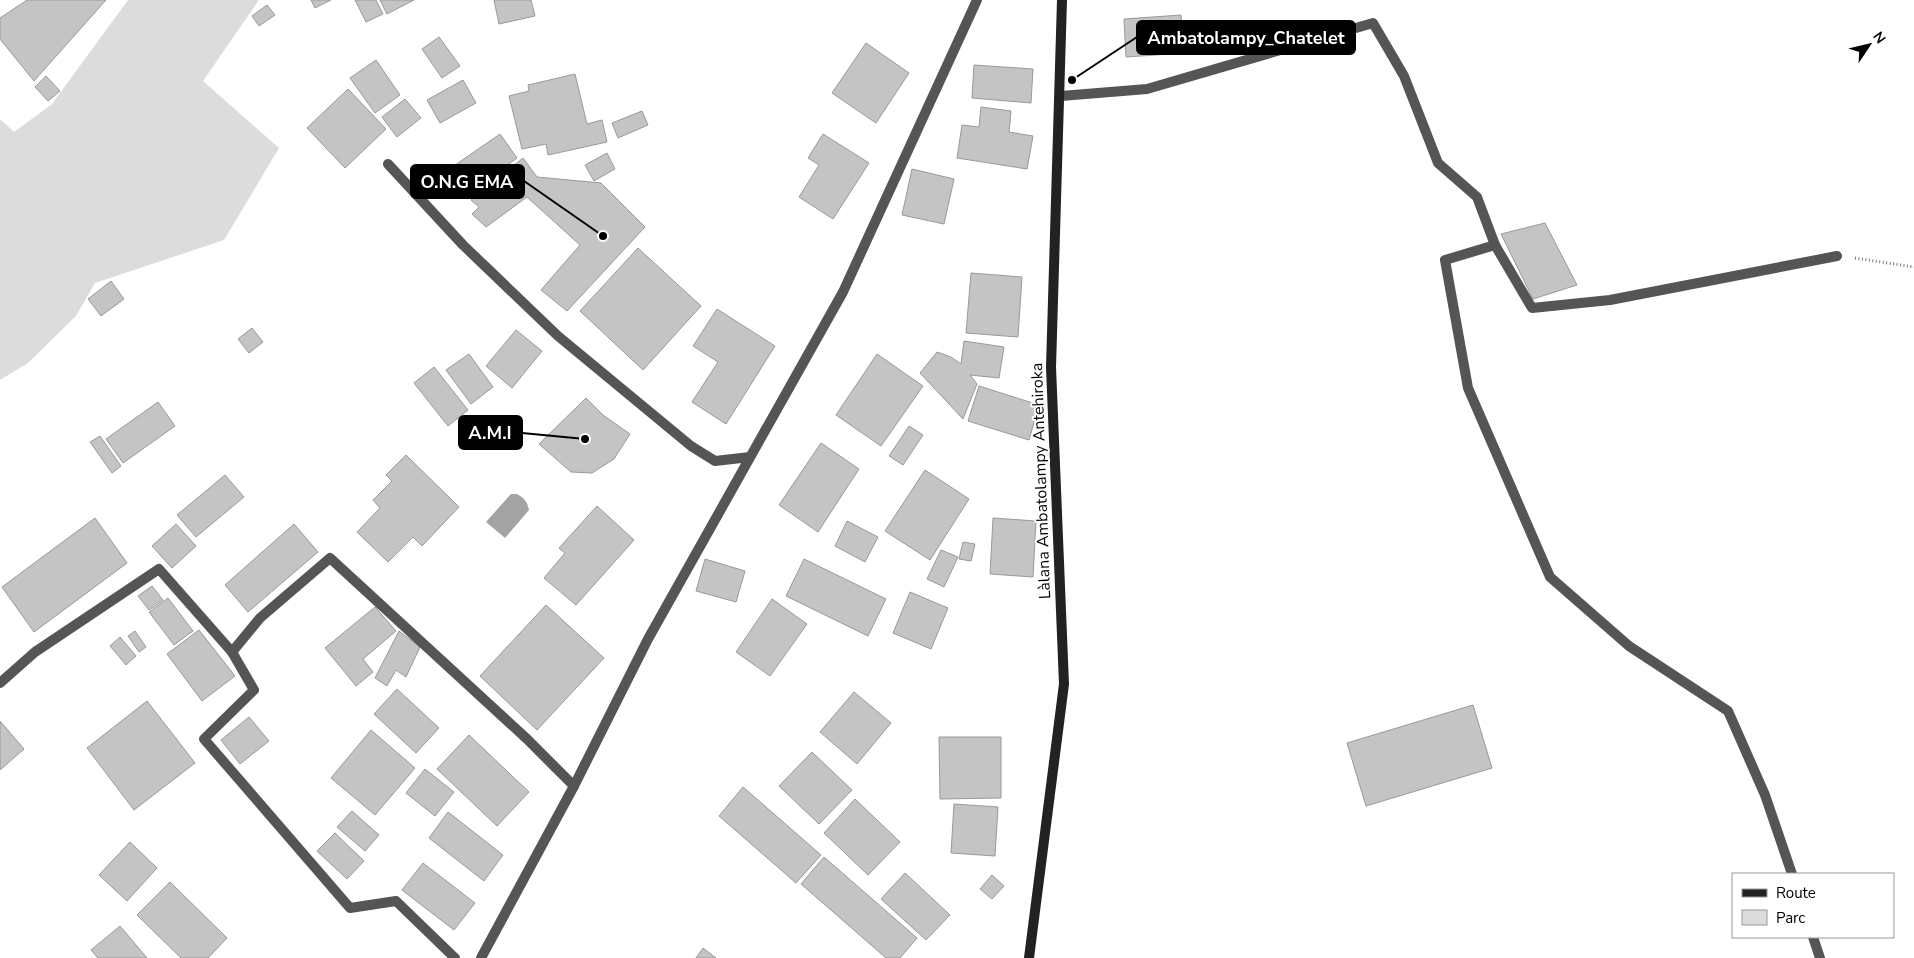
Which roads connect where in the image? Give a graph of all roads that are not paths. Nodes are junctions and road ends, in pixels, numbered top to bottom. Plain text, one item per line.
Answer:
1 (977, 0) edge
2 (1062, 0) edge
3 (1061, 96) junction
4 (388, 164) dead end
5 (1495, 245) junction
6 (1837, 256) road end
7 (750, 457) junction
8 (232, 652) junction
9 (0, 683) edge
10 (574, 786) junction
11 (1792, 873) edge
12 (1813, 938) edge
13 (455, 958) edge
14 (481, 958) edge
15 (1029, 958) edge
16 (1820, 958) edge

1 - 7 street
2 - 3 street, Làlana Ambatolampy Antehiroka
3 - 5 street
3 - 15 street, Làlana Ambatolampy Antehiroka
4 - 7 street
5 - 6 street
5 - 11 street
7 - 10 street
8 - 9 street
8 - 10 street
8 - 13 street
10 - 14 street
12 - 16 street

